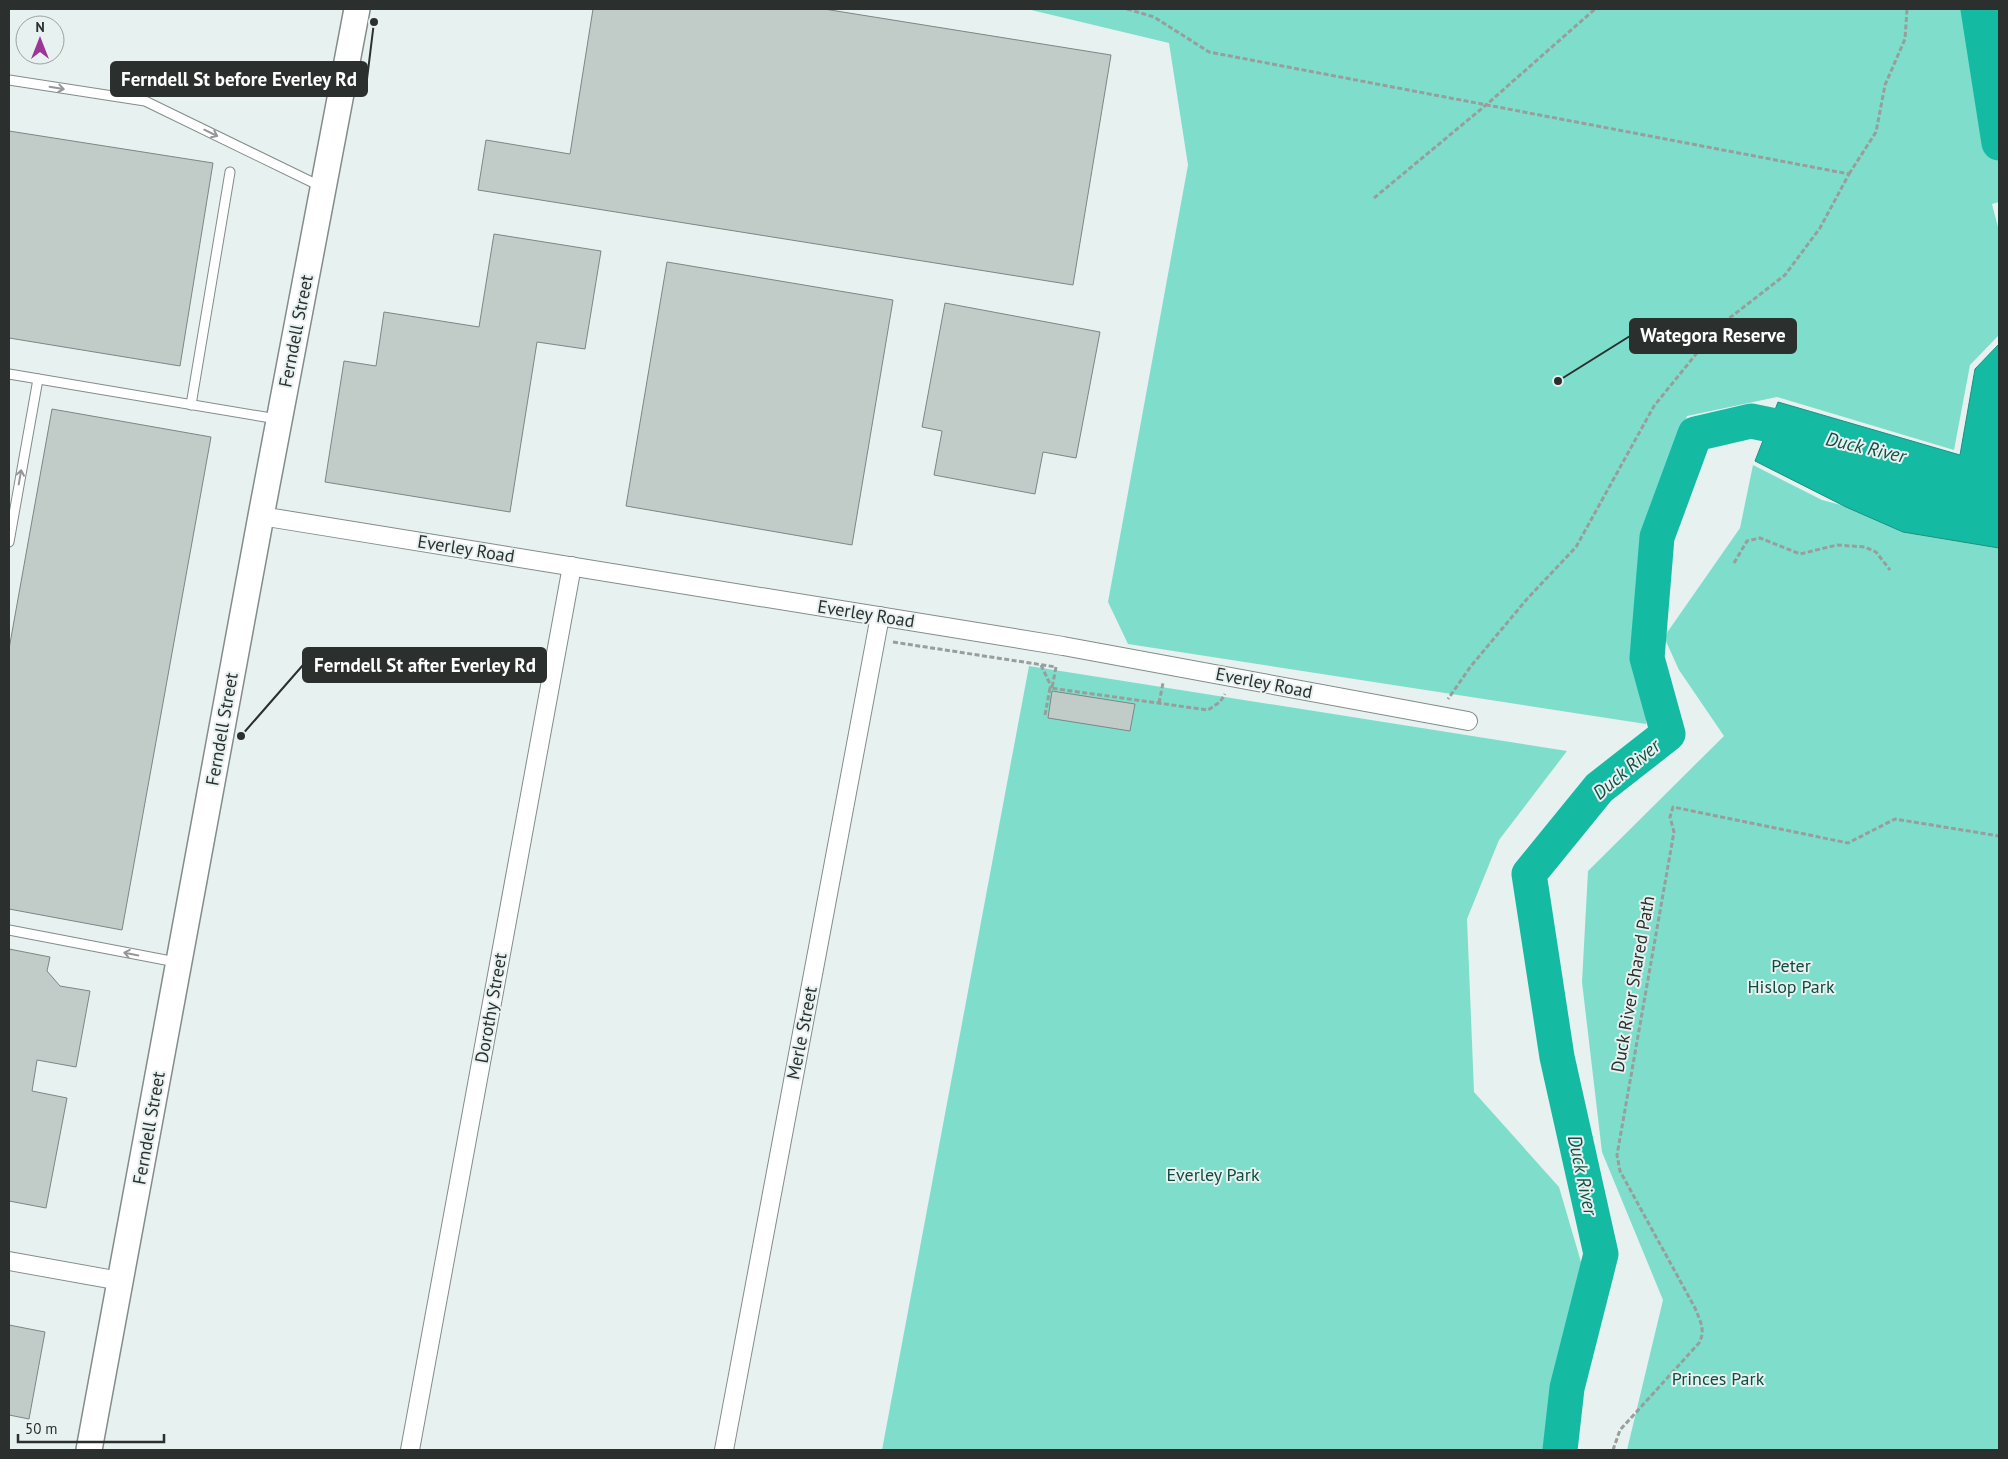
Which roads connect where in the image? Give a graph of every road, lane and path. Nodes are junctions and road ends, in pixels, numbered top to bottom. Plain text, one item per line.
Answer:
1 (357, 9) edge
2 (1127, 9) edge
3 (1595, 9) edge
4 (1907, 9) edge
5 (9, 80) edge
6 (1486, 104) junction
7 (230, 172) dead end
8 (1850, 174) junction
9 (324, 188) junction
10 (1374, 198) dead end
11 (9, 374) edge
12 (38, 379) junction
13 (191, 405) junction
14 (279, 420) junction
15 (261, 516) junction
16 (9, 542) edge
17 (1734, 563) dead end
18 (572, 566) junction
19 (1890, 570) dead end
20 (880, 616) junction
21 (889, 641) dead end
22 (1041, 665) junction
23 (1230, 677) junction
24 (1052, 688) junction
25 (1045, 715) dead end
26 (1436, 715) junction
27 (1468, 721) dead end
28 (1999, 836) edge
29 (9, 930) edge
30 (179, 963) junction
31 (9, 1261) edge
32 (120, 1281) junction
33 (89, 1450) edge
34 (410, 1450) edge
35 (724, 1450) edge
36 (1613, 1450) edge

1 - 9 main road, Ferndell Street
2 - 6 path
3 - 6 path
4 - 8 path
5 -> 9 lane
6 - 8 path
6 - 10 path
7 - 13 lane
8 - 26 path
9 - 14 main road, Ferndell Street
11 - 12 lane
12 - 13 lane
16 -> 12 lane
13 - 14 lane
14 - 15 main road, Ferndell Street
15 - 18 street, Everley Road
15 - 30 main road, Ferndell Street
17 - 19 path
18 - 20 street, Everley Road
18 - 34 street, Dorothy Street
20 - 23 street, Everley Road
20 - 35 street, Merle Street
21 - 22 path
22 - 24 path
22 - 24 path
23 - 24 path
23 - 26 street, Everley Road
24 - 25 path
26 - 27 street, Everley Road
28 - 36 path, Duck River Shared Path
30 -> 29 lane
30 - 32 main road, Ferndell Street
31 - 32 street
32 - 33 main road, Ferndell Street

